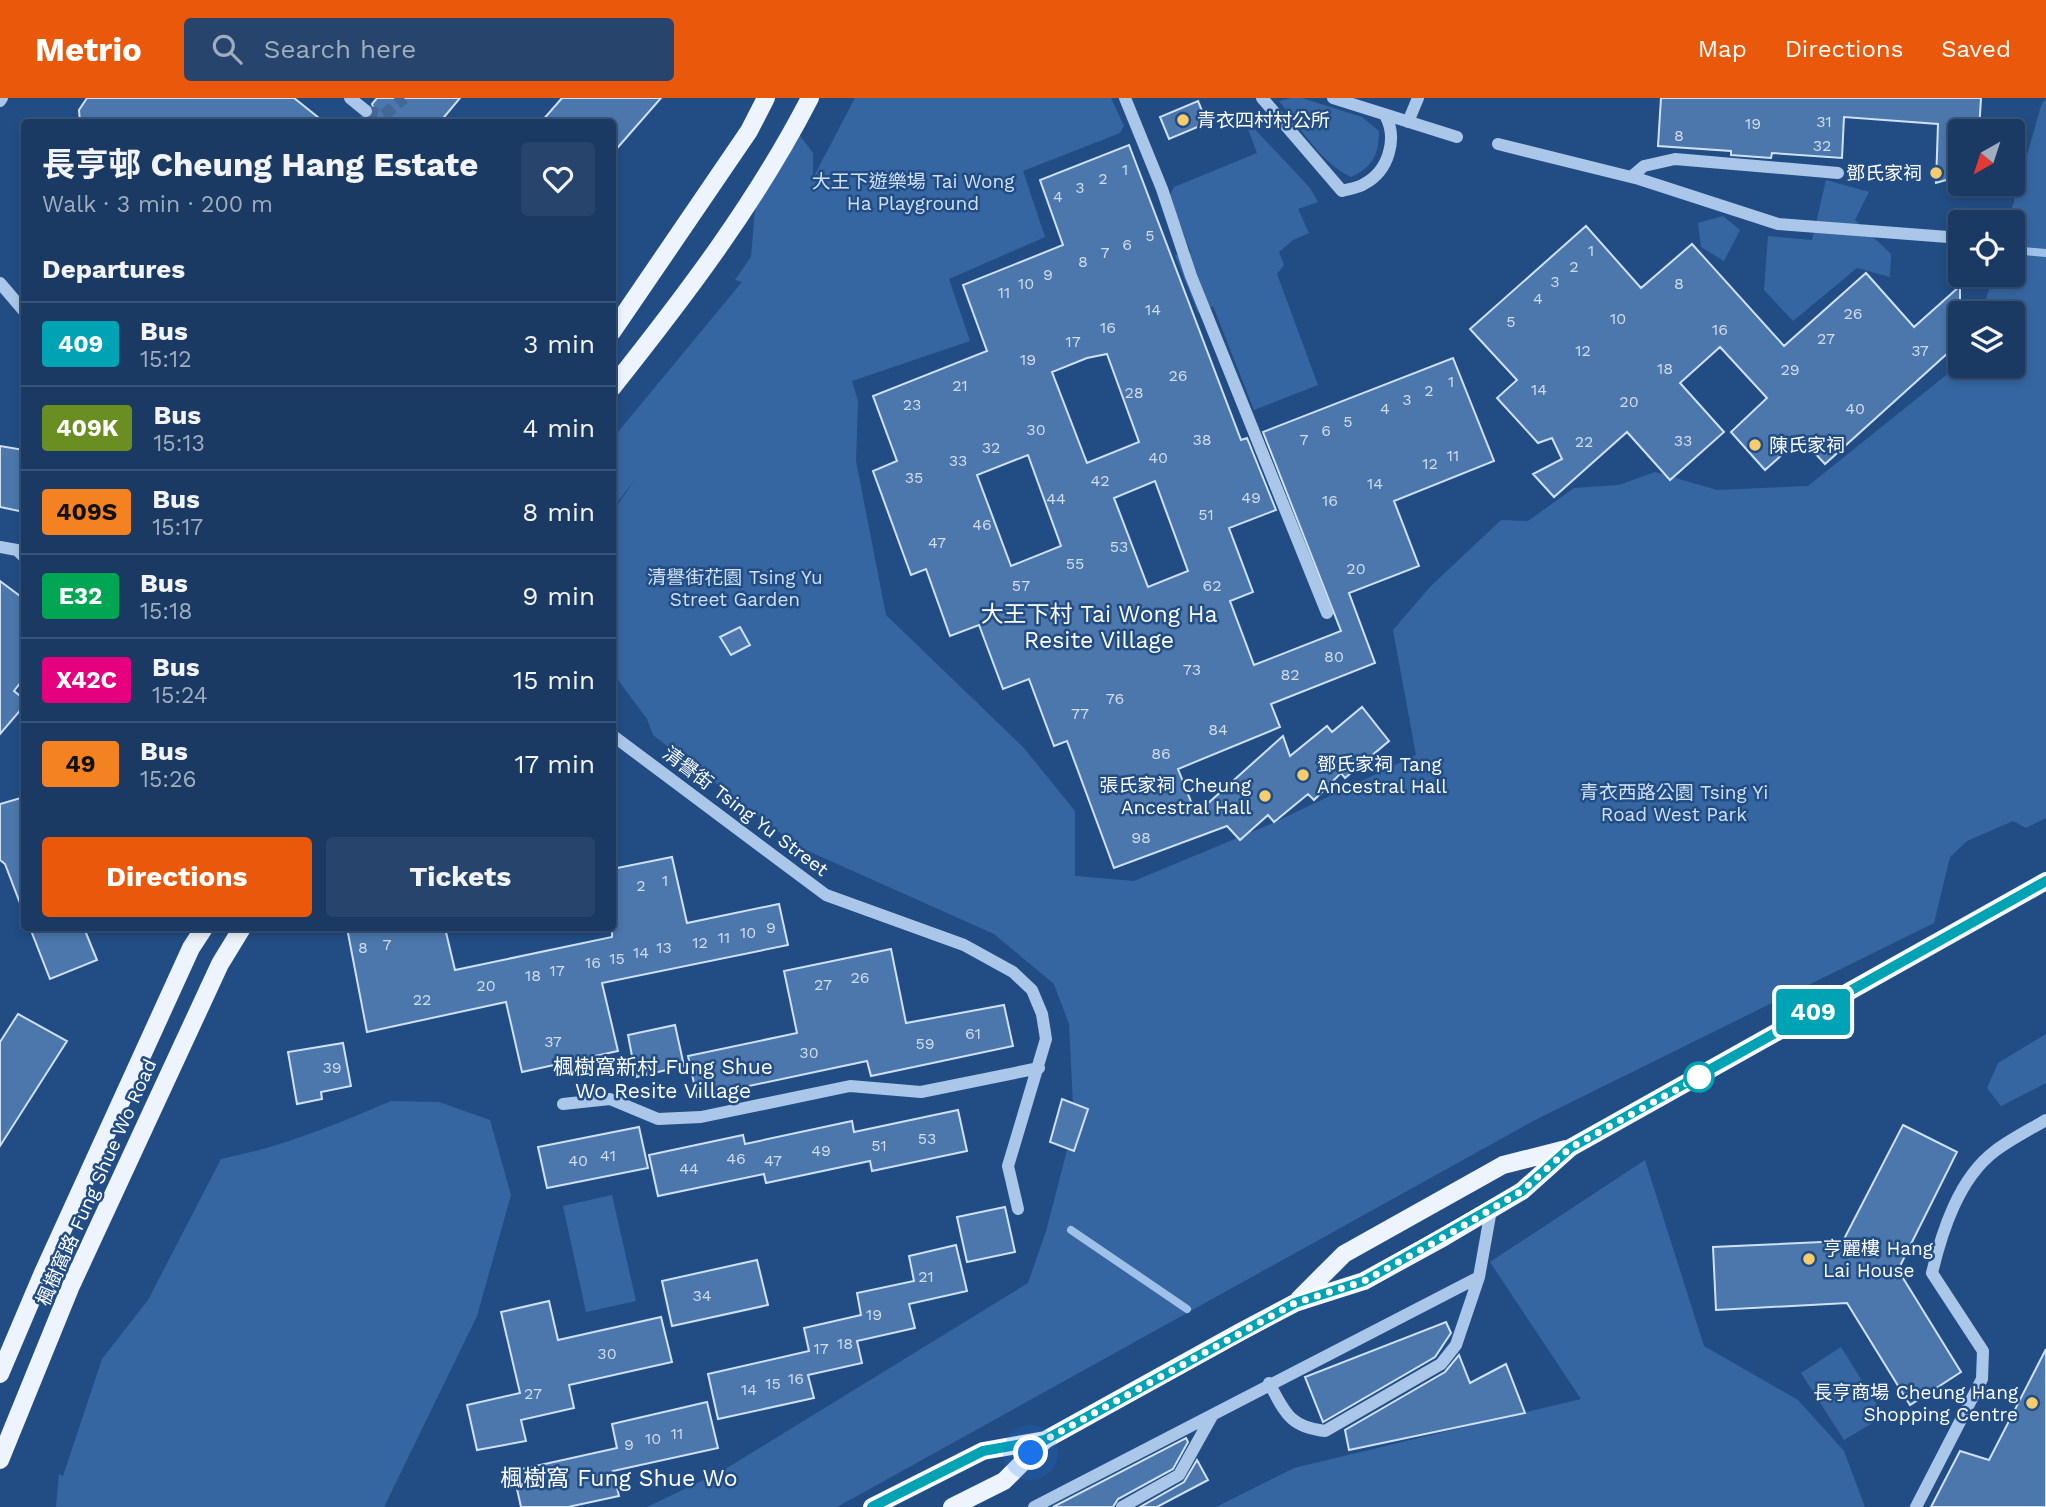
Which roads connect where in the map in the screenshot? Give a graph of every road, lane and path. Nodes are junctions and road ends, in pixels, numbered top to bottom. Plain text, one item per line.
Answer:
1 (350, 98) edge
2 (766, 98) edge
3 (810, 98) edge
4 (1125, 98) edge
5 (1262, 98) edge
6 (1333, 98) edge
7 (1418, 98) edge
8 (366, 111) dead end
9 (1385, 115) junction
10 (1408, 122) junction
11 (1457, 138) dead end
12 (1498, 144) dead end
13 (1838, 173) dead end
14 (1631, 177) junction
15 (1948, 237) dead end
16 (0, 283) edge
17 (21, 308) edge
18 (616, 326) edge
19 (616, 383) edge
20 (0, 547) edge
21 (21, 553) edge
22 (1327, 613) dead end
23 (616, 738) edge
24 (2046, 881) edge
25 (202, 931) edge
26 (240, 931) edge
27 (1040, 1068) junction
28 (563, 1104) dead end
29 (2046, 1119) edge
30 (1570, 1148) junction
31 (1018, 1209) dead end
32 (1491, 1210) junction
33 (1479, 1277) junction
34 (1295, 1303) junction
35 (0, 1374) edge
36 (1269, 1383) junction
37 (1213, 1416) junction
38 (1045, 1440) junction
39 (0, 1460) edge
40 (872, 1507) edge
41 (952, 1507) edge
42 (1034, 1507) edge
43 (1122, 1507) edge
44 (1916, 1507) edge

1 - 8 street
2 - 18 main road
3 - 19 main road
4 - 22 street
5 - 9 street
6 - 9 street
7 - 10 street
9 - 10 street
10 - 11 street
12 - 14 street
13 - 14 street
14 - 15 street
16 - 17 street
20 - 21 street
23 - 27 street, 清譽街 Tsing Yu Street
24 - 30 main road
25 - 35 main road, 楓樹窩路 Fung Shue Wo Road
26 - 39 main road, 楓樹窩路 Fung Shue Wo Road
27 - 28 street
27 - 31 street, 清譽街 Tsing Yu Street
29 - 44 street
30 - 32 main road
30 - 34 main road
32 - 33 street
32 - 34 main road
33 - 36 street
33 - 36 street
34 - 38 main road
36 - 37 street
37 - 42 street
37 - 43 street
38 - 40 main road
38 - 41 main road

